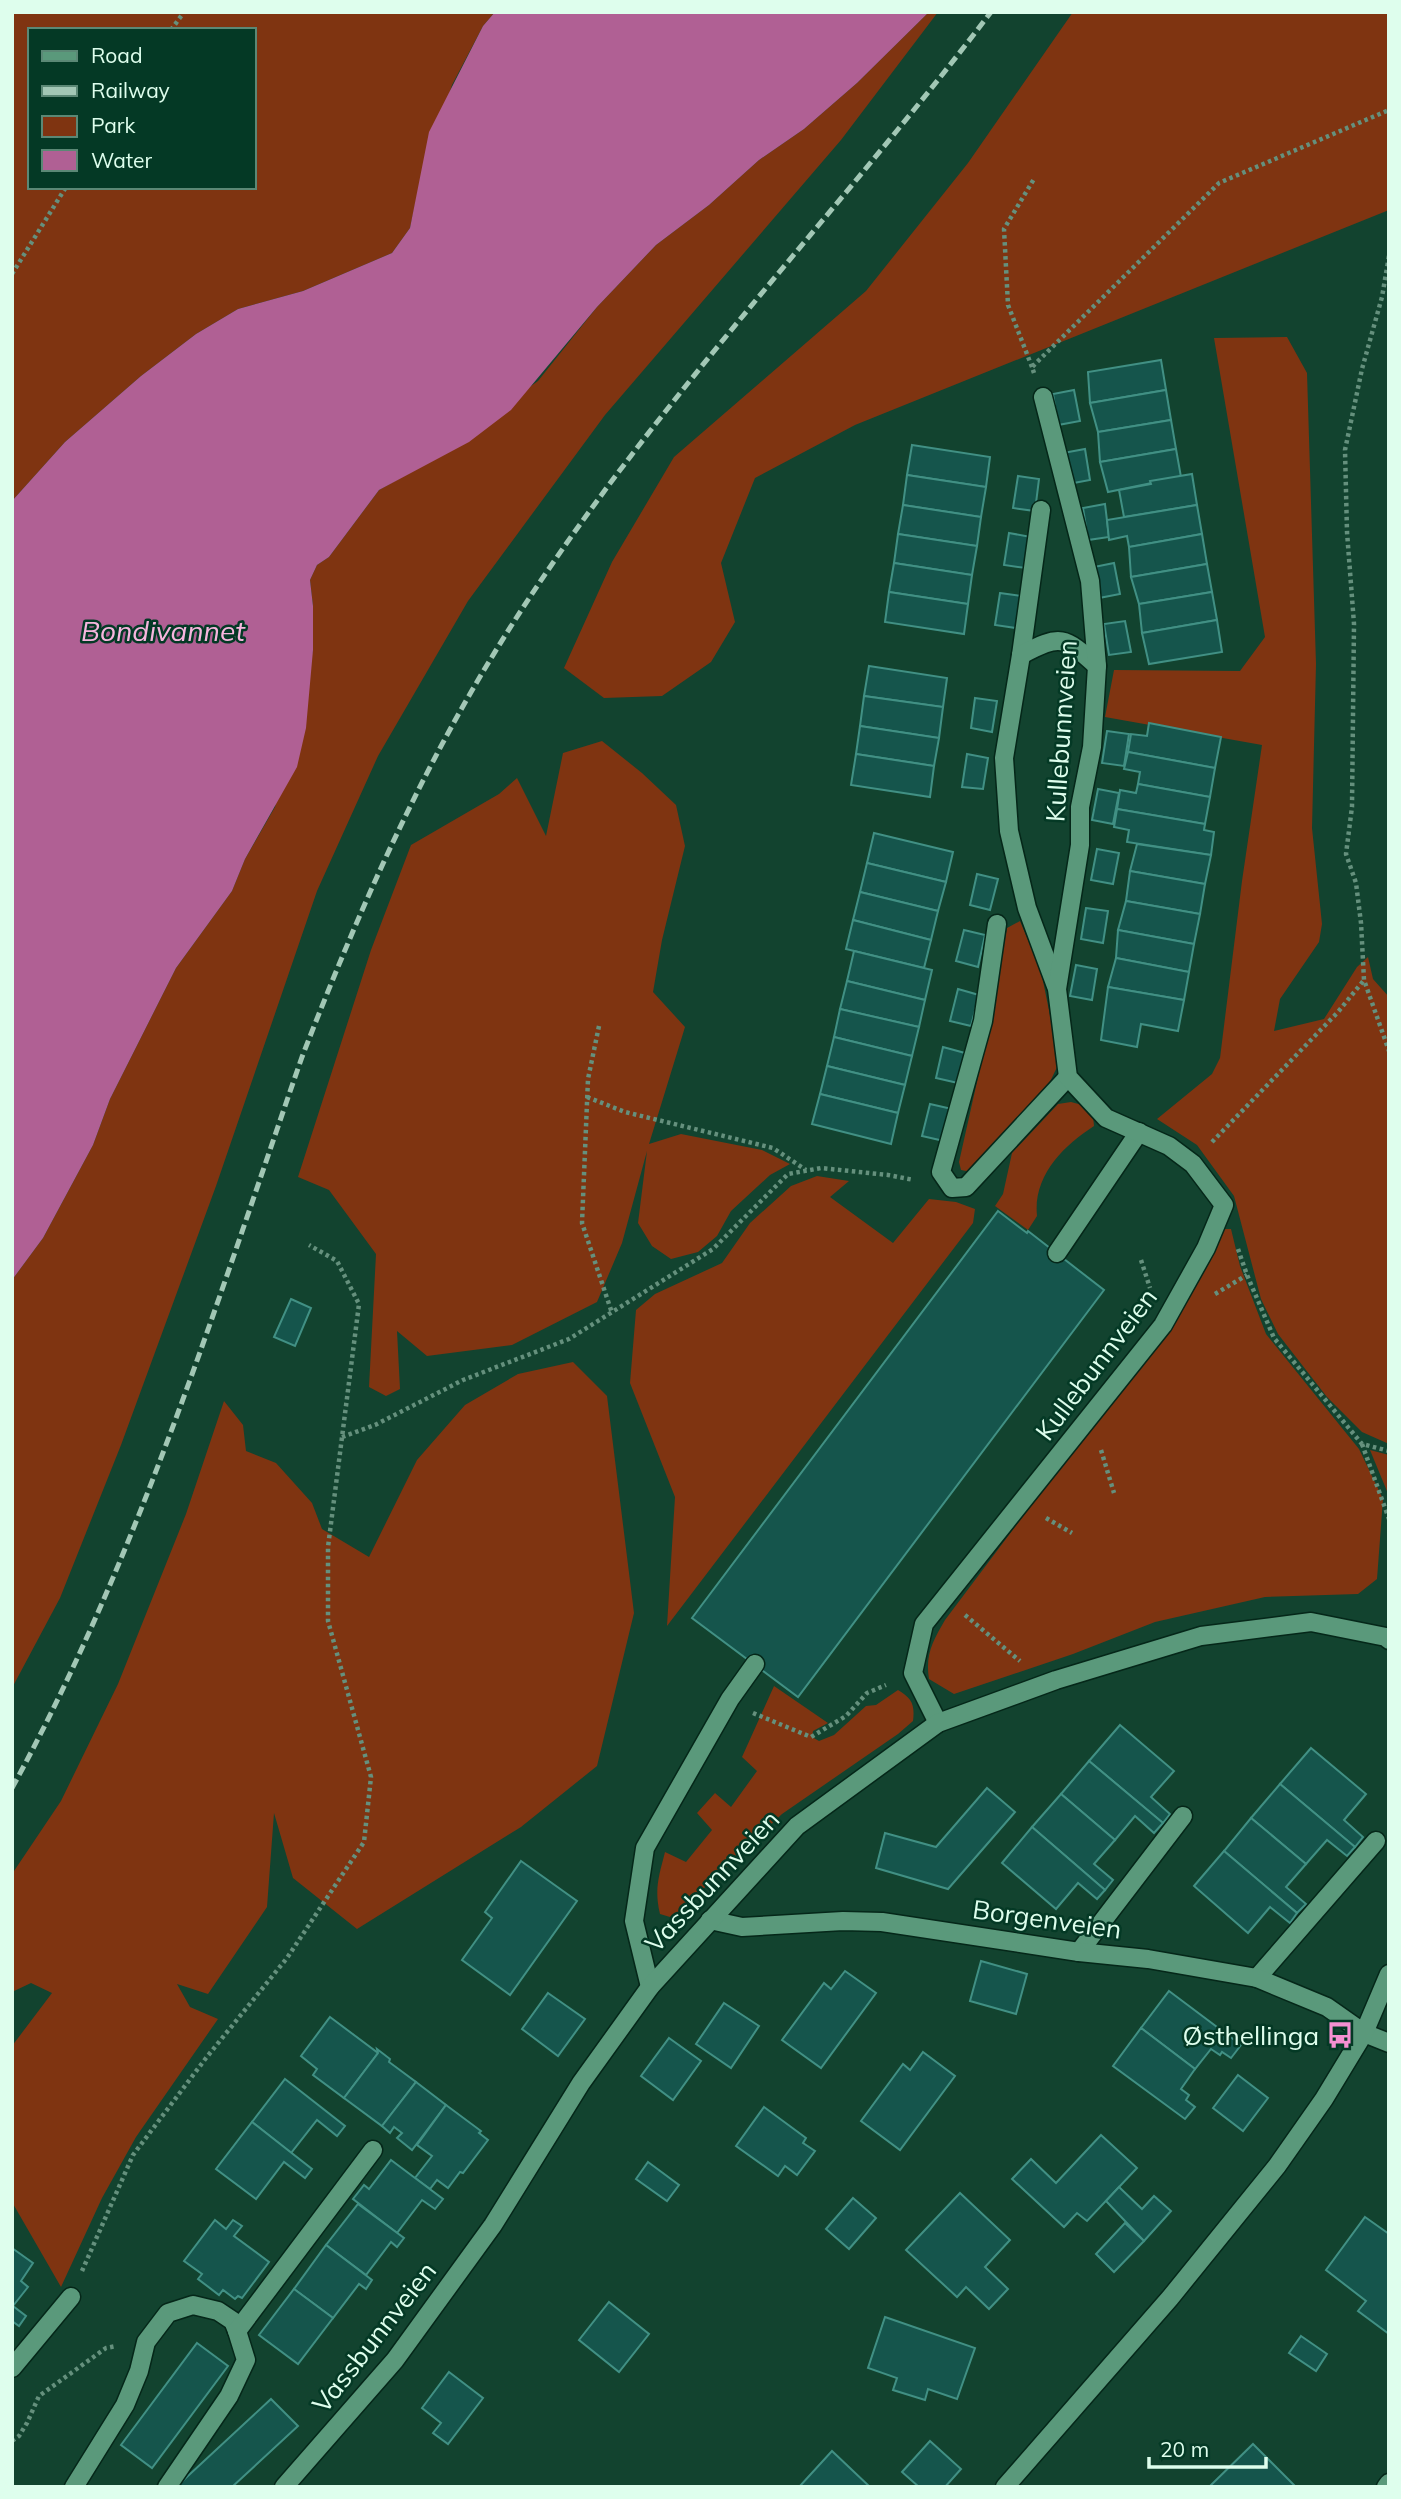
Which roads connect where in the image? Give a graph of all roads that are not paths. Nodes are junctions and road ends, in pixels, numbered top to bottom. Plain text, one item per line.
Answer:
1 (1042, 397) road end
2 (1041, 510) dead end
3 (1021, 655) junction
4 (1097, 666) junction
5 (997, 924) dead end
6 (1057, 989) junction
7 (1068, 1077) junction
8 (1139, 1132) junction
9 (1057, 1253) dead end
10 (1388, 1634) edge
11 (755, 1664) dead end
12 (938, 1723) junction
13 (1183, 1816) dead end
14 (1376, 1841) dead end
15 (710, 1920) junction
16 (1079, 1952) junction
17 (1389, 1974) edge
18 (1257, 1979) junction
19 (650, 1987) junction
20 (1364, 2033) junction
21 (1389, 2043) edge
22 (373, 2150) dead end
23 (71, 2297) road end
24 (237, 2331) junction
25 (12, 2368) edge
26 (74, 2487) edge
27 (167, 2487) edge
28 (284, 2487) edge
29 (1005, 2487) edge

1 - 4 street, Kullebunnveien
2 - 3 street, Kullebunnveien
3 - 4 street
3 - 6 street, Kullebunnveien
4 - 6 street, Kullebunnveien
5 - 7 street
6 - 7 street, Kullebunnveien
7 - 8 street
8 - 9 street
8 - 12 street, Kullebunnveien
10 - 12 street, Vassbunnveien
11 - 19 street
12 - 15 street, Vassbunnveien
13 - 16 street
14 - 18 street
15 - 16 street, Borgenveien
15 - 19 street, Vassbunnveien
16 - 18 street, Borgenveien
17 - 20 street
18 - 20 street, Borgenveien
19 - 28 street, Vassbunnveien
20 - 21 street
20 - 29 street
22 - 24 street
23 - 25 street
24 - 26 street
24 - 27 street

